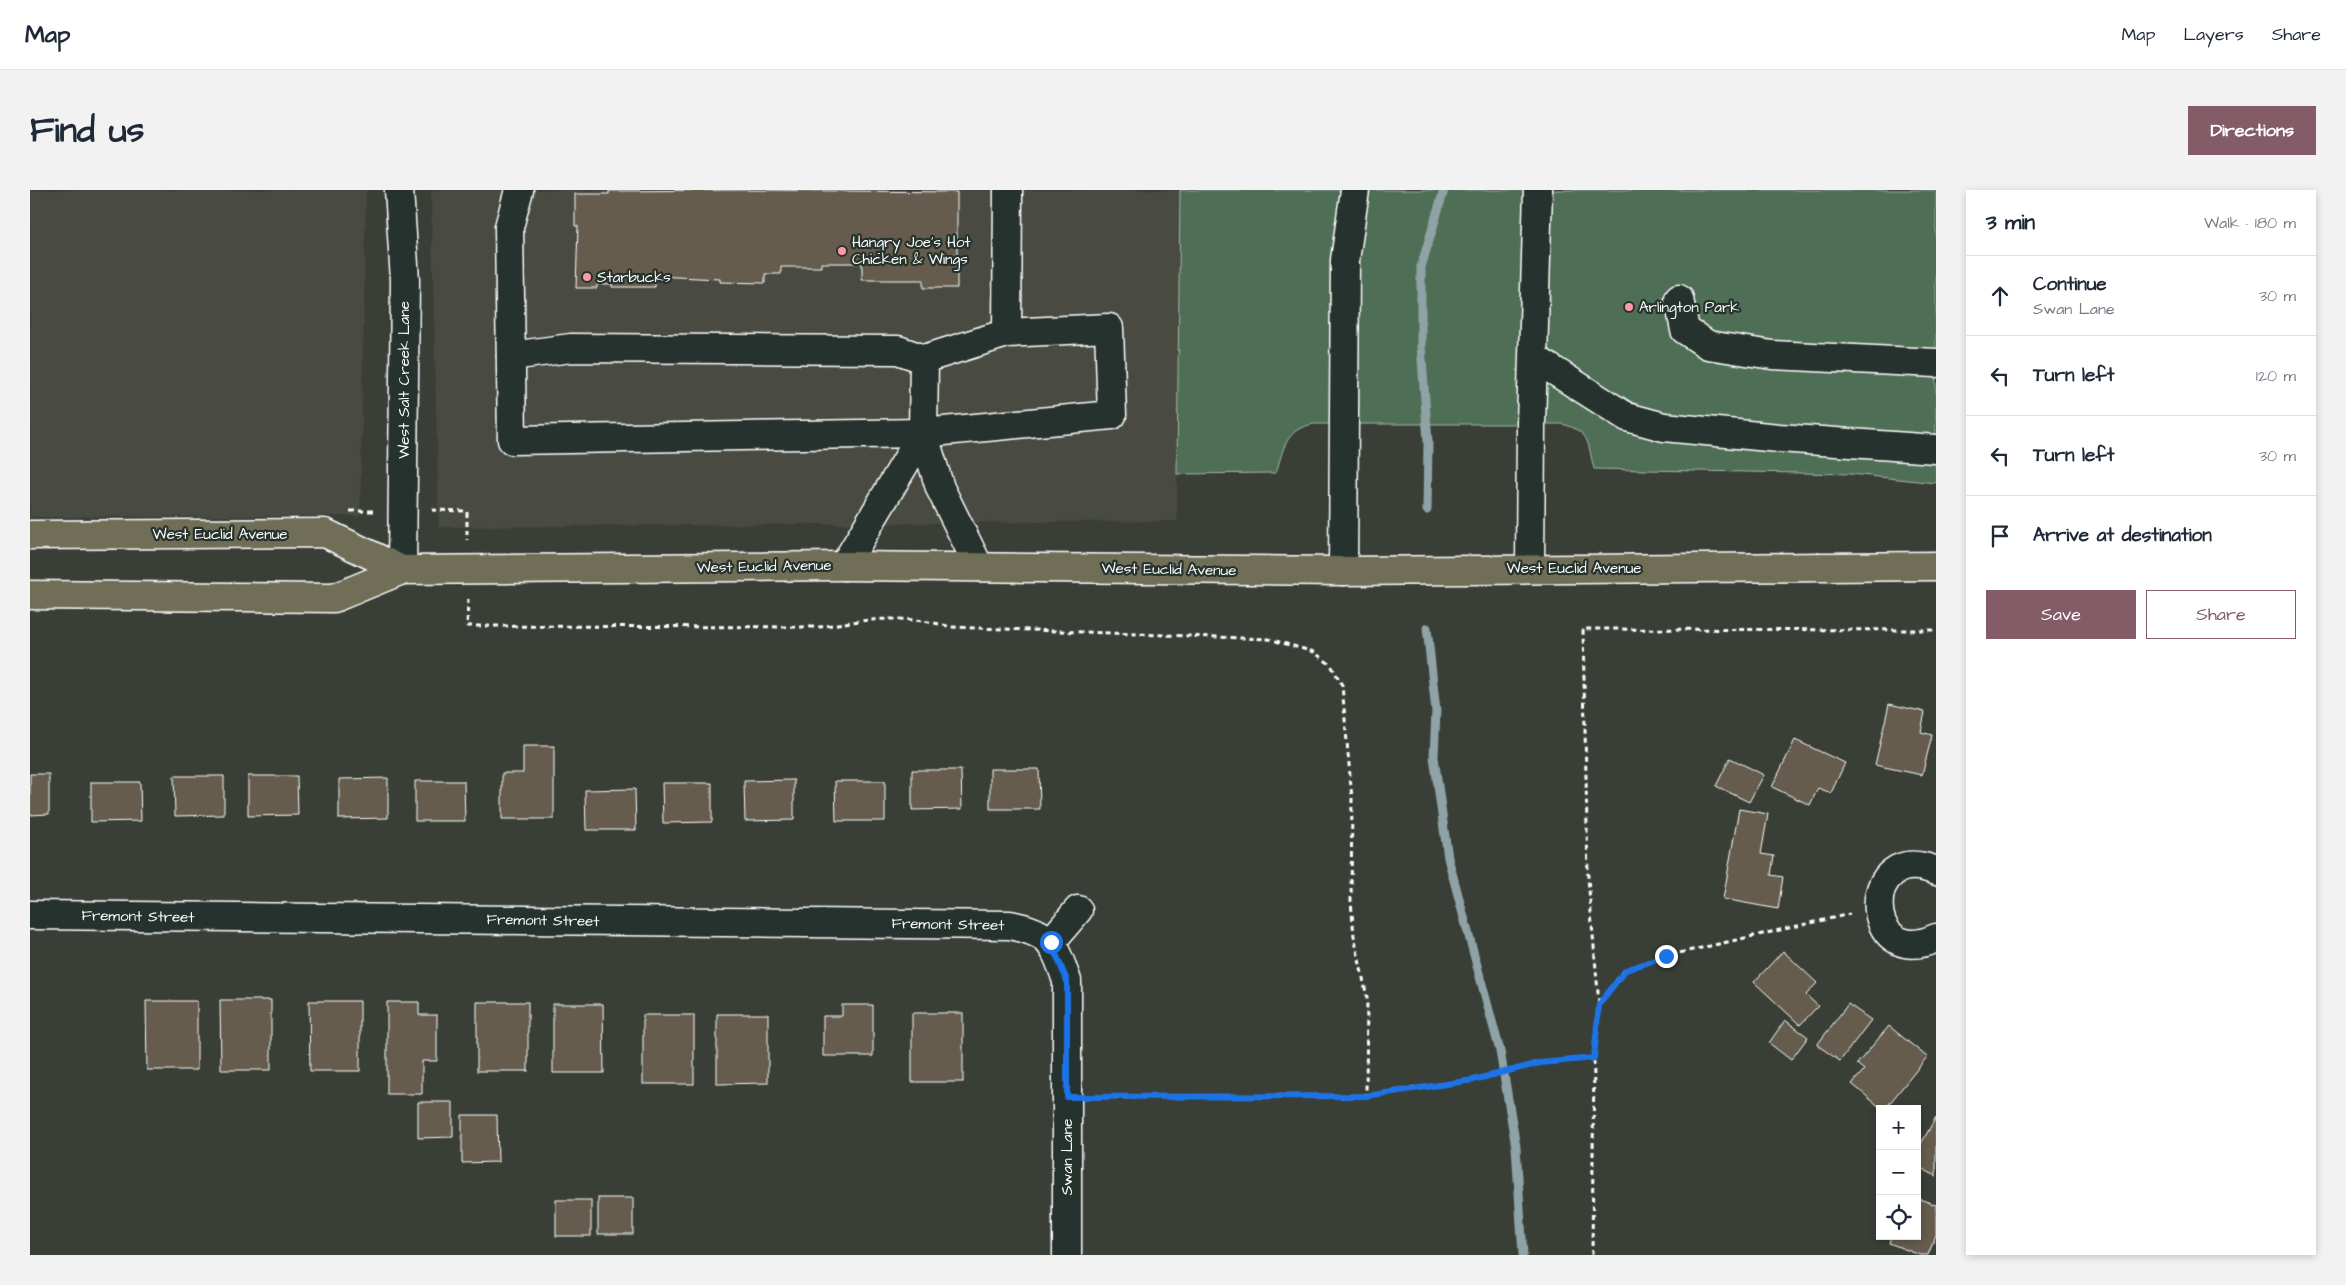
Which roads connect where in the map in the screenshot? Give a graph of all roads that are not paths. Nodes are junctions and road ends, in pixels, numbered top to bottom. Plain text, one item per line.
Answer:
1 (399, 190) edge
2 (519, 190) edge
3 (1008, 190) edge
4 (1355, 190) edge
5 (1538, 190) edge
6 (1679, 299) dead end
7 (1007, 333) junction
8 (511, 356) junction
9 (1534, 358) junction
10 (924, 359) junction
11 (1936, 363) edge
12 (923, 433) junction
13 (1936, 449) edge
14 (30, 535) edge
15 (844, 566) junction
16 (1936, 566) edge
17 (979, 567) junction
18 (1530, 569) junction
19 (402, 570) junction
20 (1343, 571) junction
21 (30, 595) edge
22 (1936, 872) edge
23 (1078, 910) dead end
24 (30, 915) edge
25 (1936, 938) edge
26 (1051, 942) junction
27 (1067, 1255) edge

1 - 19 street, West Salt Creek Lane
2 - 8 street
3 - 7 street
4 - 20 street
5 - 9 street
6 - 11 street
7 - 10 street
7 - 12 street
8 - 10 street
8 - 12 street
9 - 13 street
9 - 18 street
10 - 12 street
12 - 15 street
12 - 17 street
14 - 19 main road, West Euclid Avenue
15 - 17 main road, West Euclid Avenue
15 - 19 main road, West Euclid Avenue
16 - 18 main road, West Euclid Avenue
17 - 20 main road, West Euclid Avenue
18 - 20 main road, West Euclid Avenue
19 - 21 main road, West Euclid Avenue
22 - 25 street
23 - 26 street
24 - 26 street, Fremont Street
26 - 27 street, Swan Lane

